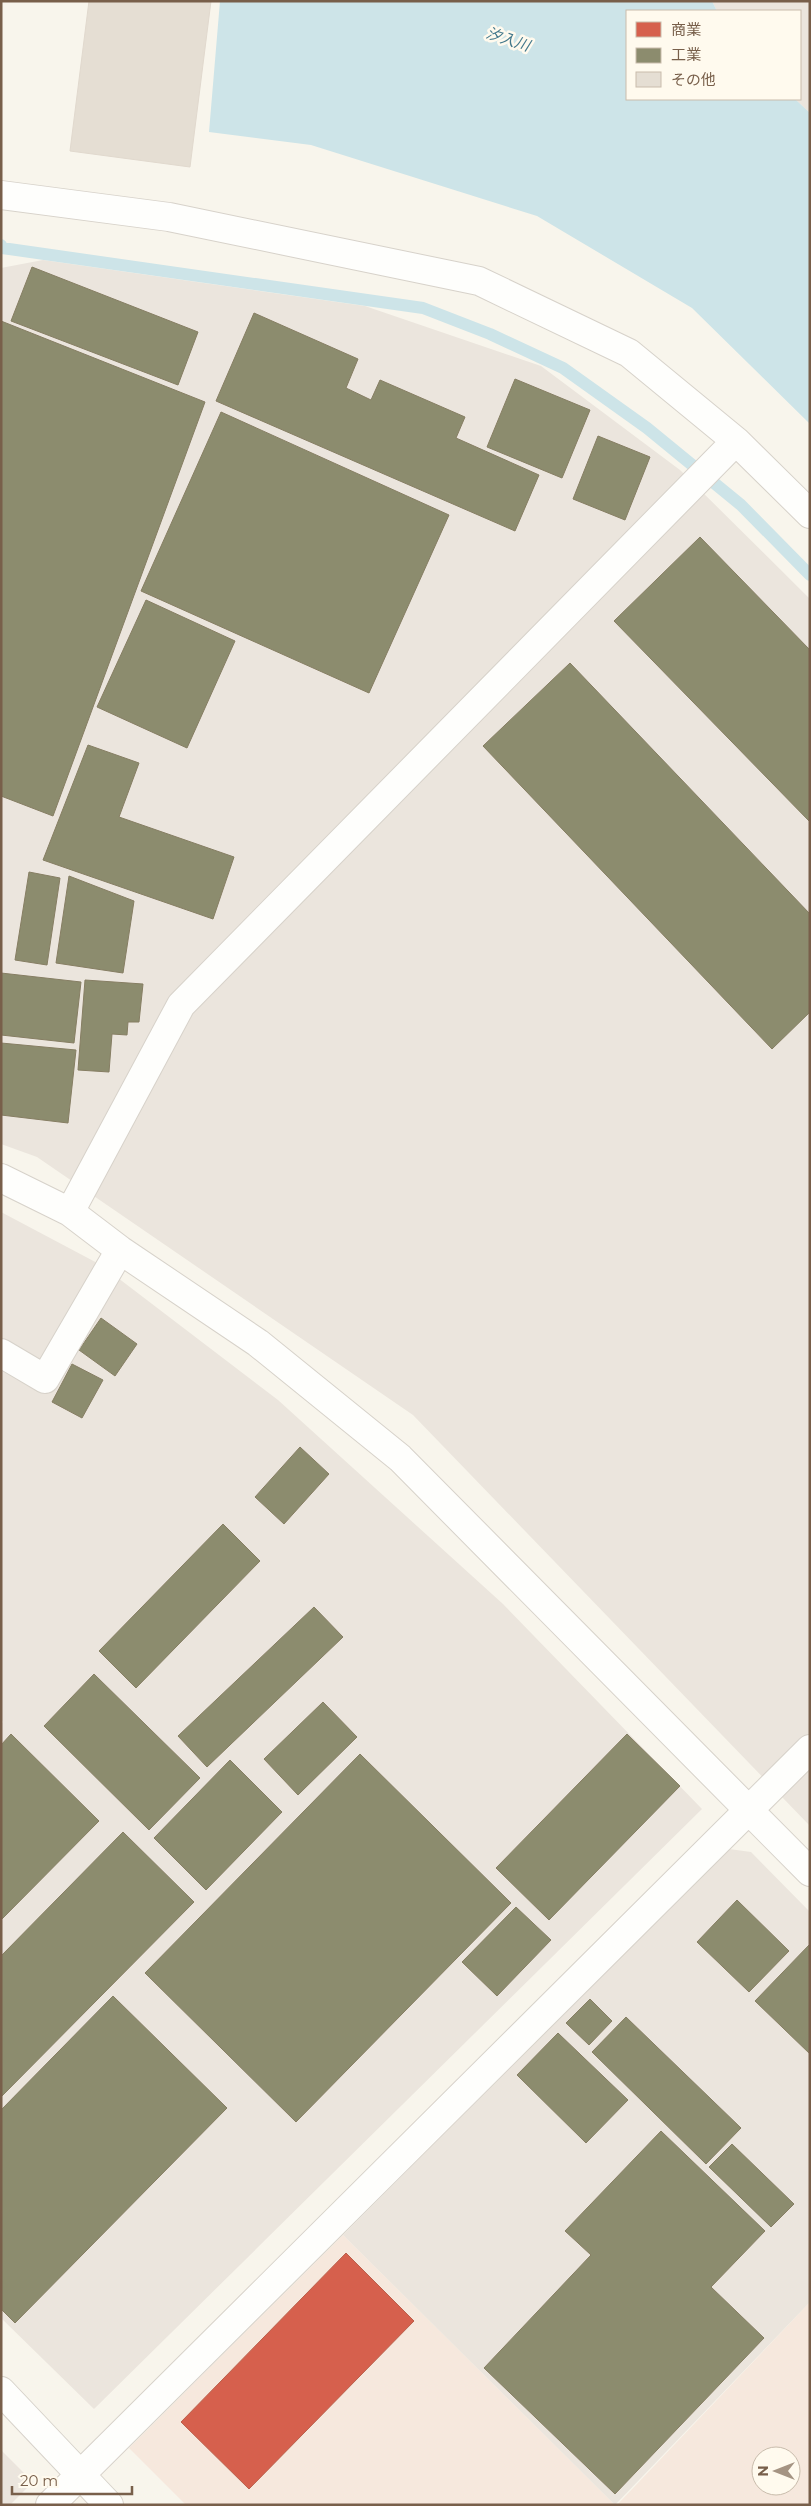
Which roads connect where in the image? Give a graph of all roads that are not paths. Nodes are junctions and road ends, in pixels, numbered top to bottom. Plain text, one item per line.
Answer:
1 (1, 195) edge
2 (736, 441) junction
3 (810, 514) edge
4 (1, 1178) edge
5 (70, 1212) junction
6 (120, 1250) junction
7 (1, 1353) edge
8 (810, 1749) edge
9 (749, 1811) junction
10 (810, 1872) edge
11 (1, 2392) edge
12 (80, 2475) junction
13 (50, 2505) edge
14 (109, 2505) edge

1 - 2 street
2 - 3 street
2 - 5 street
4 - 5 street
5 - 6 street
6 - 7 street
6 - 9 street
8 - 9 street
9 - 10 street
9 - 12 street
11 - 12 street
12 - 13 street
12 - 14 street

